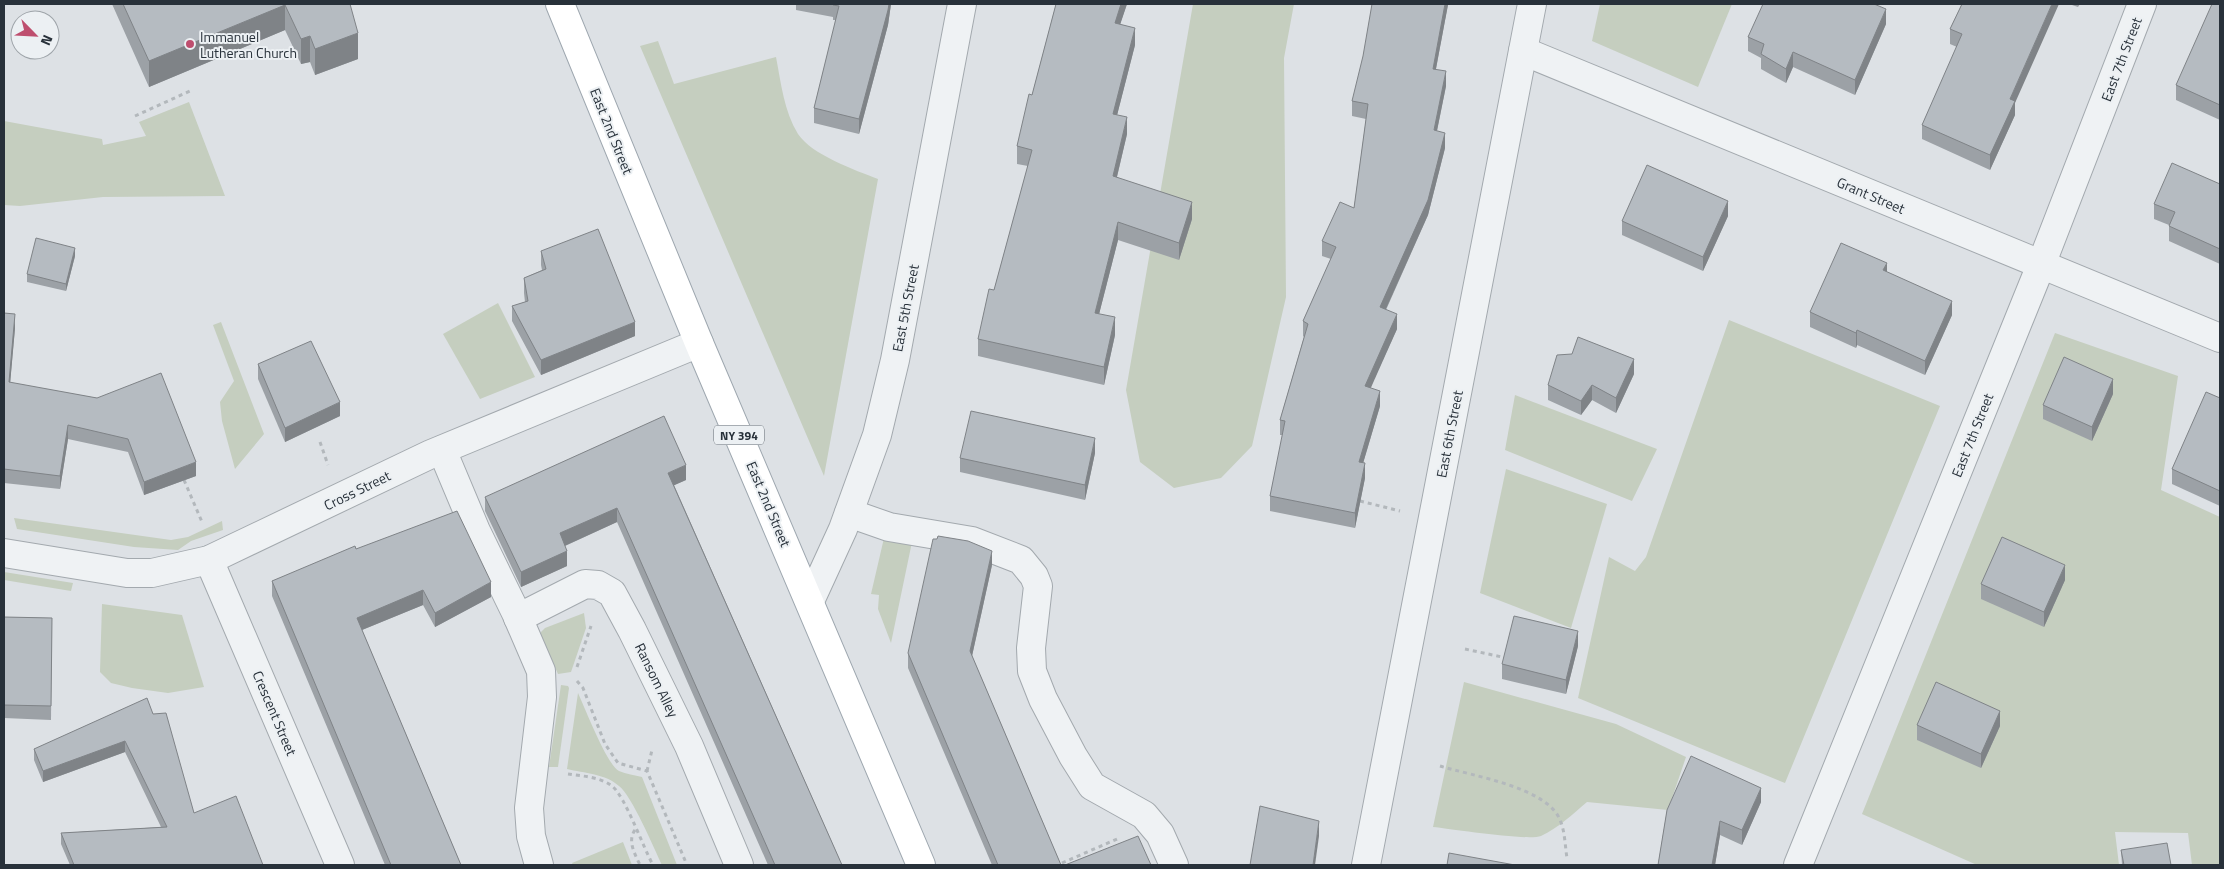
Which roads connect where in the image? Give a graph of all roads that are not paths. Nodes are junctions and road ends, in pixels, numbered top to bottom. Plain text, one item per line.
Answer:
1 (560, 4) edge
2 (962, 4) edge
3 (1532, 4) edge
4 (2142, 4) edge
5 (1523, 51) junction
6 (2041, 265) junction
7 (2220, 338) edge
8 (699, 343) junction
9 (442, 450) junction
10 (849, 513) junction
11 (4, 554) edge
12 (209, 560) junction
13 (810, 601) junction
14 (518, 618) junction
15 (340, 865) edge
16 (539, 865) edge
17 (739, 865) edge
18 (921, 865) edge
19 (1174, 865) edge
20 (1366, 865) edge
21 (1798, 865) edge

1 - 8 main road, East 2nd Street / NY 394
2 - 10 street, East 5th Street
3 - 5 street, East 6th Street
4 - 6 street, East 7th Street
5 - 6 street, Grant Street
5 - 20 street, East 6th Street
6 - 7 street, Grant Street
6 - 21 street, East 7th Street
8 - 9 street, Cross Street
8 - 13 main road, East 2nd Street / NY 394
9 - 12 street, Cross Street
9 - 14 street
10 - 13 street, East 5th Street
10 - 19 street
11 - 12 street, Cross Street
12 - 15 street, Crescent Street
13 - 18 main road, East 2nd Street / NY 394
14 - 16 street
14 - 17 street, Ransom Alley

